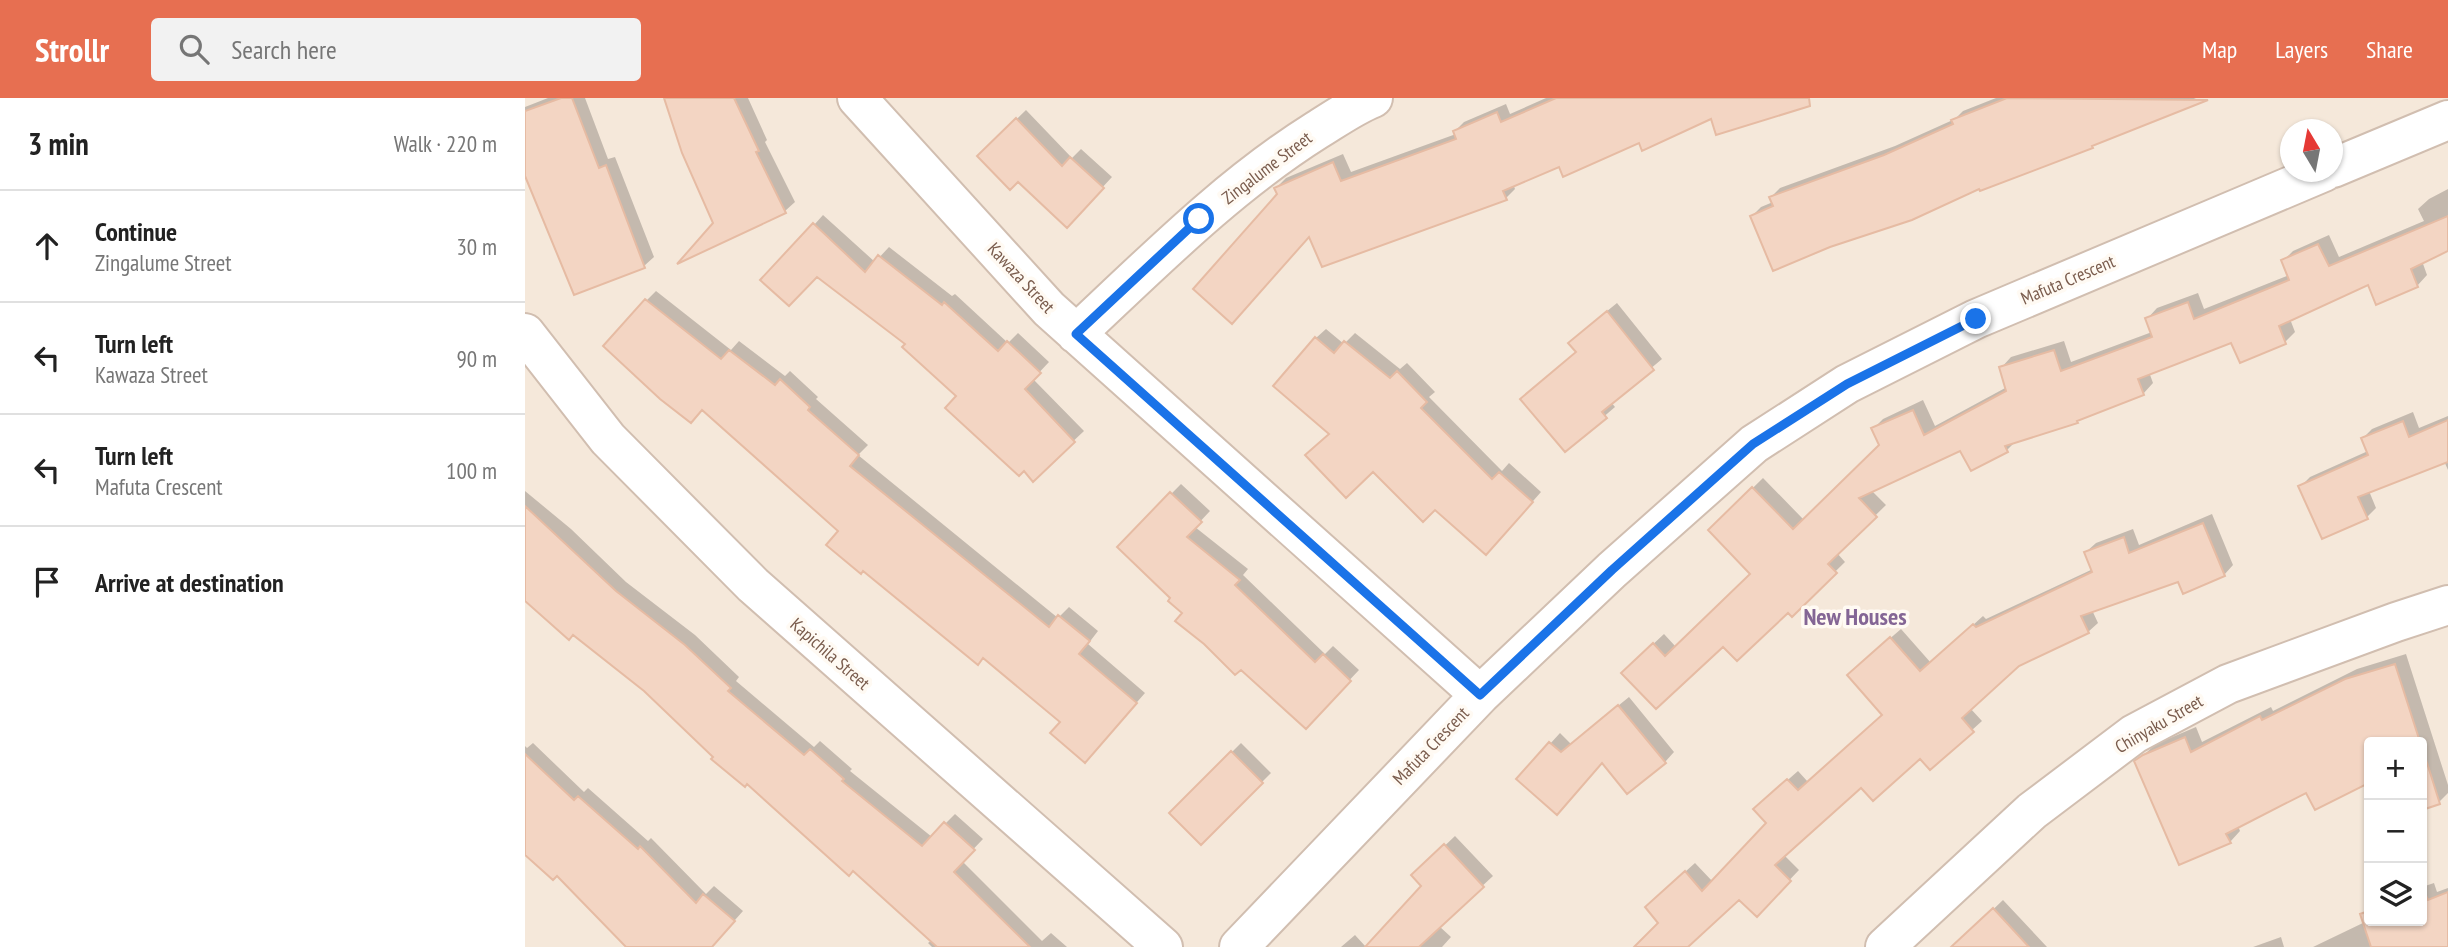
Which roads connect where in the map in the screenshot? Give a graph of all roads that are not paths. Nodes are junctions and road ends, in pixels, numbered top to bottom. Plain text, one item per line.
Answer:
1 (857, 98) edge
2 (1373, 98) edge
3 (2448, 120) edge
4 (2343, 164) edge
5 (2300, 182) edge
6 (525, 333) edge
7 (1076, 334) junction
8 (2448, 606) edge
9 (1480, 695) junction
10 (1163, 947) edge
11 (1239, 947) edge
12 (1885, 947) edge

1 - 7 street, Kawaza Street
2 - 7 street, Zingalume Street
3 - 4 street
5 - 9 street, Mafuta Crescent
6 - 10 street, Kapichila Street
7 - 9 street, Kawaza Street
8 - 12 street, Chinyaku Street
9 - 11 street, Mafuta Crescent

